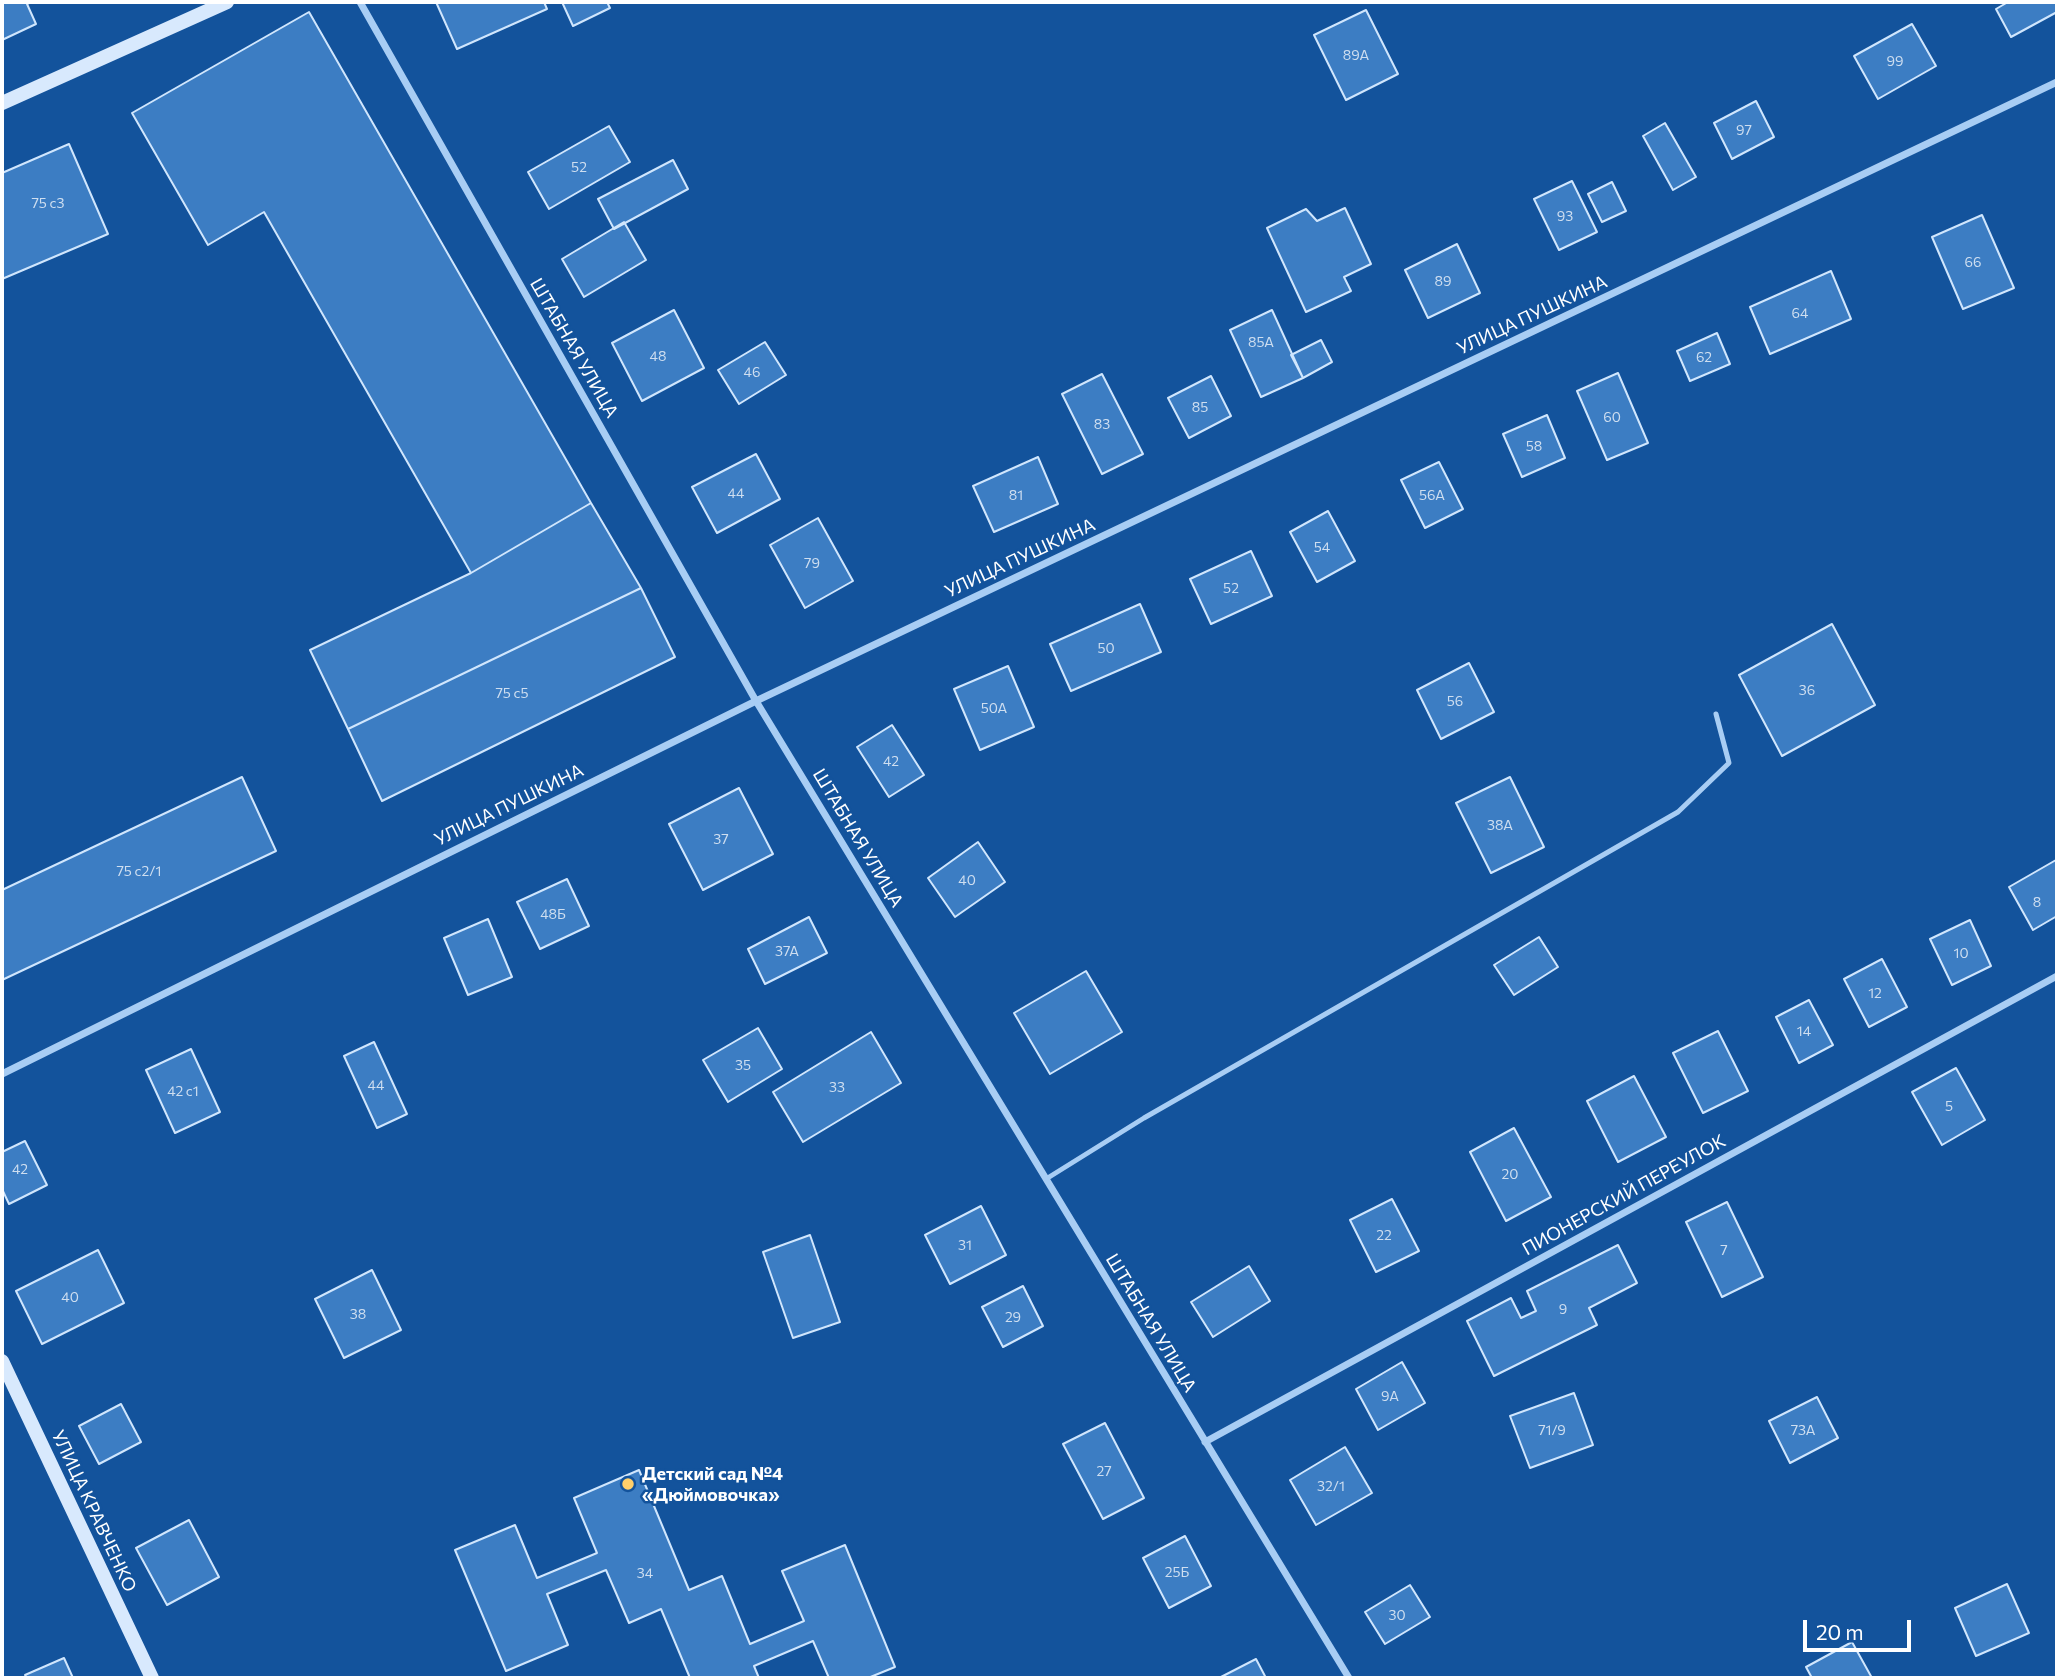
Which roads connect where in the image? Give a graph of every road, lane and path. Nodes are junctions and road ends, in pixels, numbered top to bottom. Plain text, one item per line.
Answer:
1 (227, 2) edge
2 (360, 2) edge
3 (2057, 82) edge
4 (2, 103) edge
5 (756, 701) junction
6 (1716, 714) dead end
7 (2057, 976) edge
8 (2, 1073) edge
9 (1046, 1180) junction
10 (2, 1361) edge
11 (1206, 1442) junction
12 (152, 1678) edge
13 (1349, 1678) edge

1 - 4 street
2 - 5 street, ШТАБНАЯ УЛИЦА
3 - 5 street, УЛИЦА ПУШКИНА
5 - 8 street, УЛИЦА ПУШКИНА
5 - 9 street, ШТАБНАЯ УЛИЦА
6 - 9 lane
7 - 11 street, ПИОНЕРСКИЙ ПЕРЕУЛОК
9 - 11 street, ШТАБНАЯ УЛИЦА
10 - 12 street, УЛИЦА КРАВЧЕНКО
11 - 13 street, ШТАБНАЯ УЛИЦА

